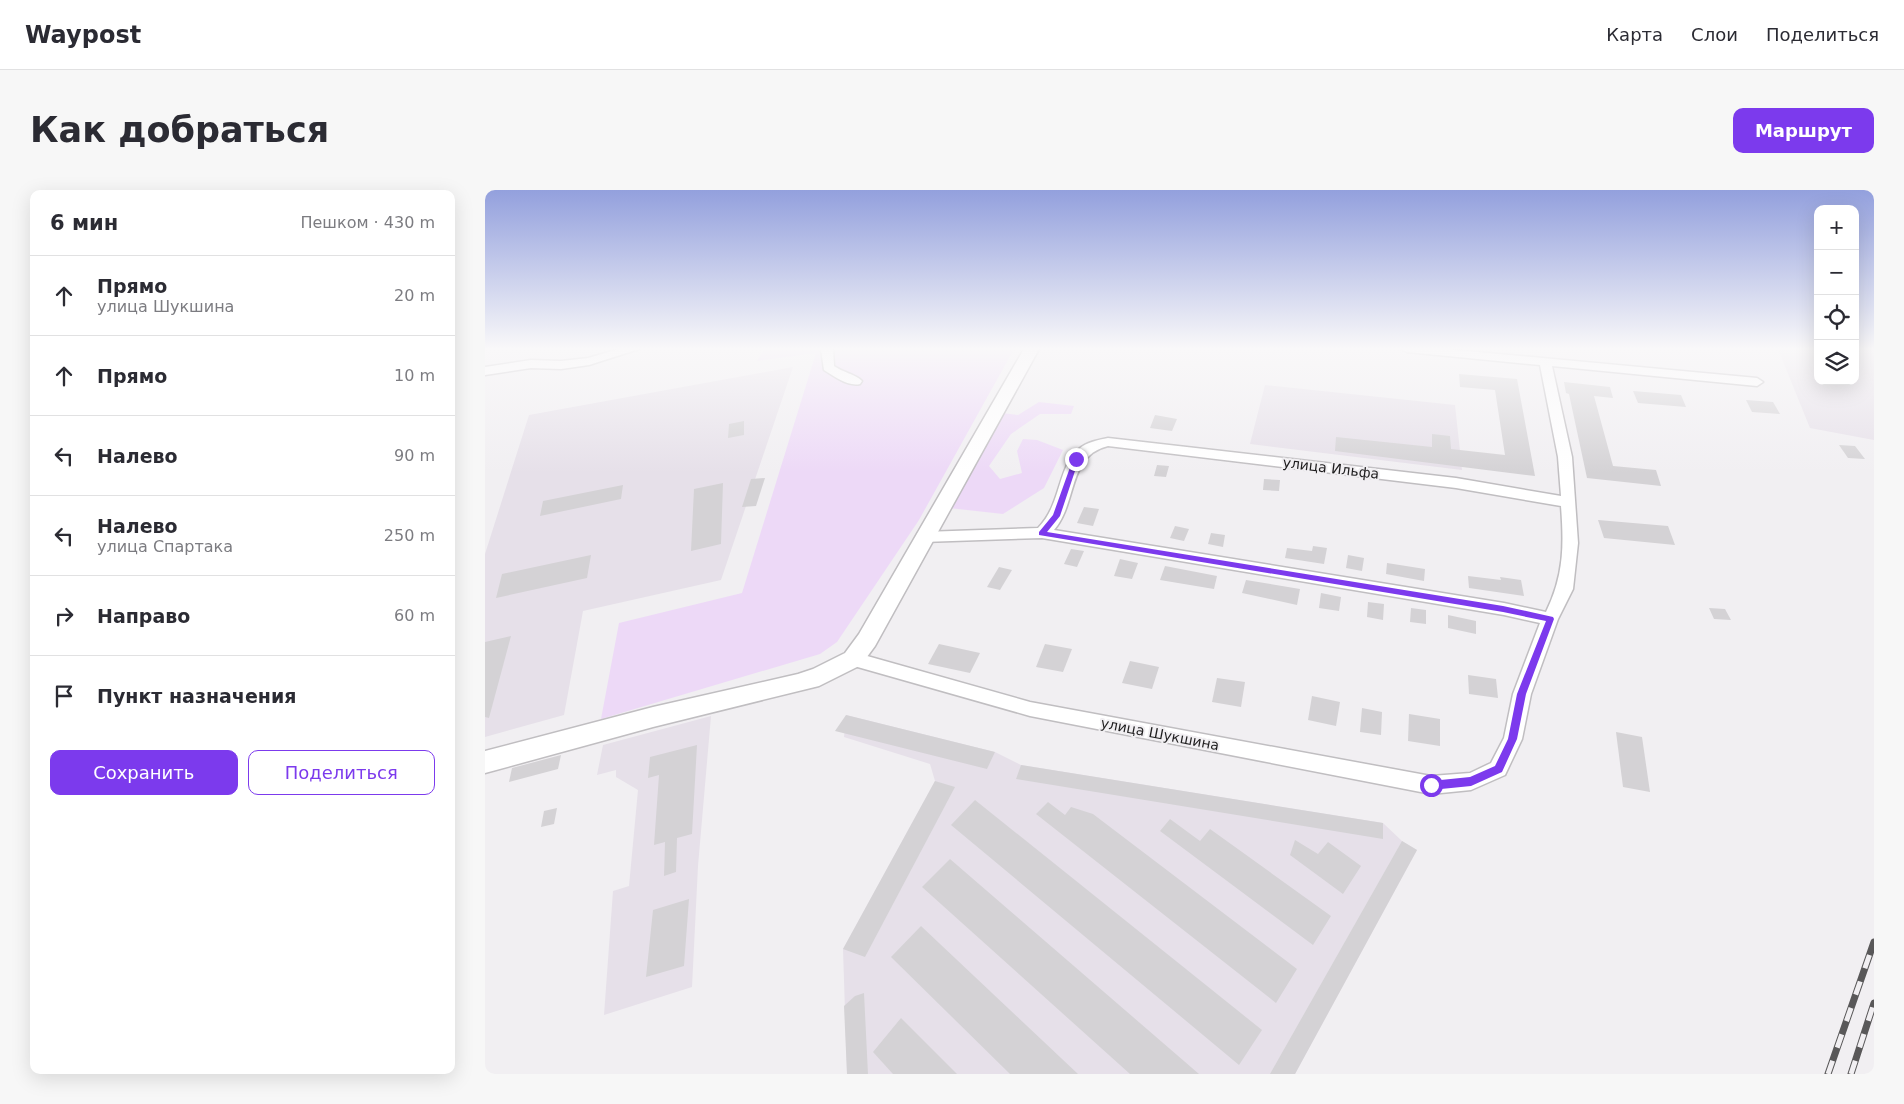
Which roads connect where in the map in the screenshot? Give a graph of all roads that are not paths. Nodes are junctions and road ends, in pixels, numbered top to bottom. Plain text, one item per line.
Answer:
1 (1008, 390) edge
2 (1552, 390) edge
3 (1567, 502) junction
4 (1042, 533) junction
5 (923, 537) junction
6 (1550, 619) junction
7 (853, 659) junction
8 (485, 762) edge

1 - 5 street
2 - 3 street
3 - 4 street, улица Ильфа
3 - 6 street
4 - 5 street
4 - 6 street
5 - 7 street
6 - 7 street, улица Шукшина
7 - 8 street

